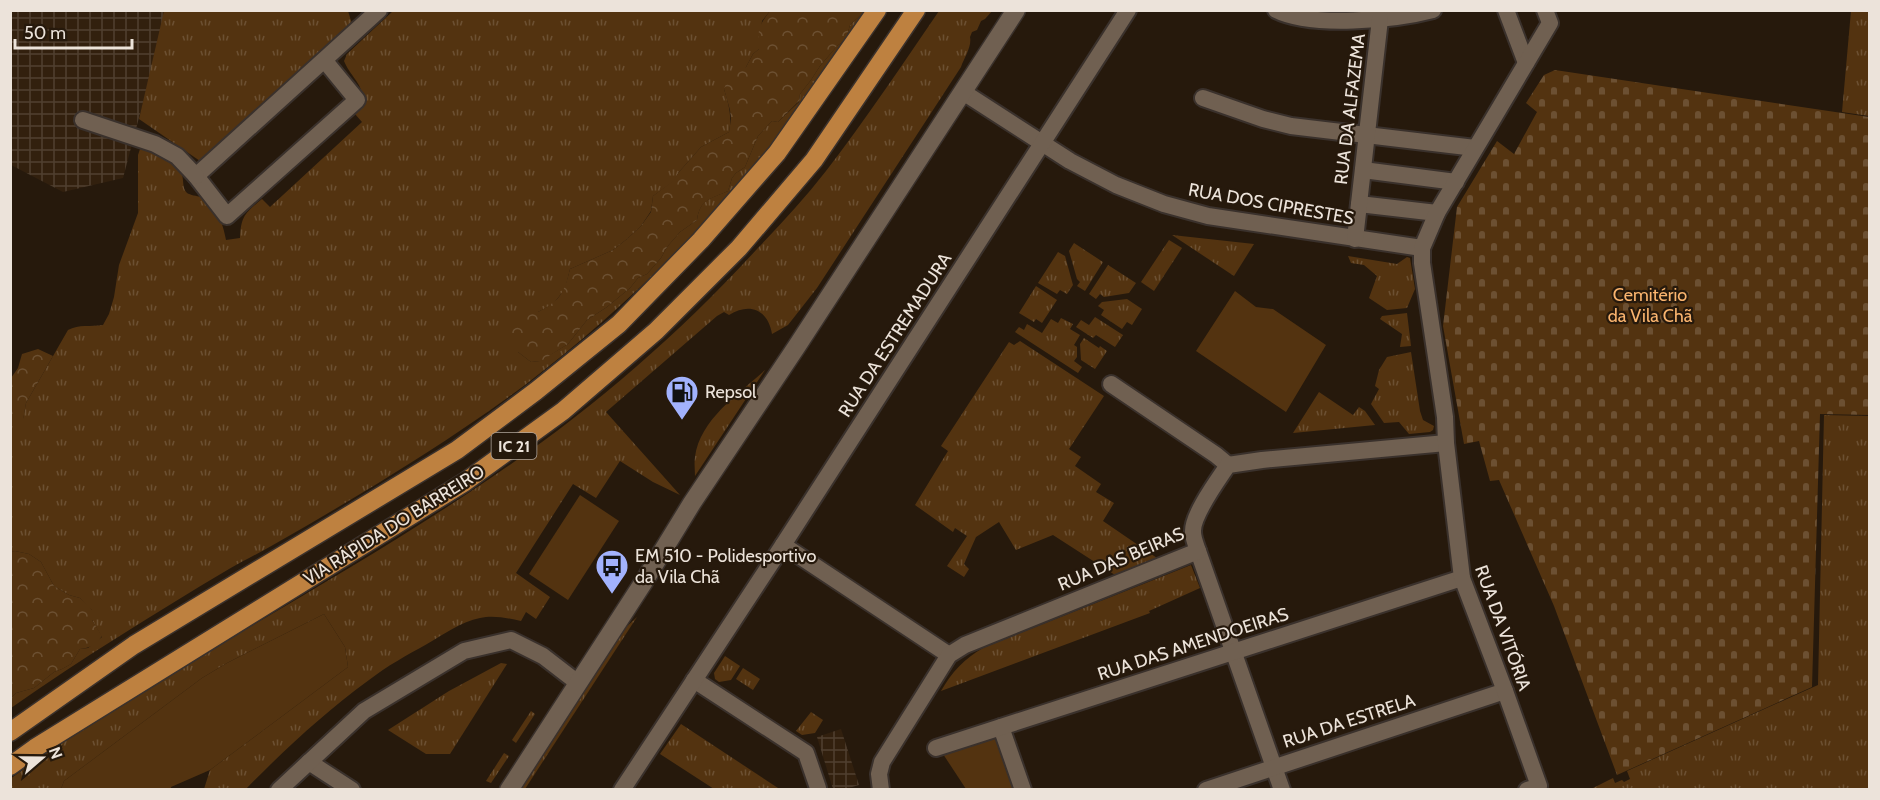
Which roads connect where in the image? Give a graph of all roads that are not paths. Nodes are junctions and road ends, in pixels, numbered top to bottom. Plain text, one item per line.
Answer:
1 (877, 10) edge
2 (916, 10) edge
3 (1016, 10) edge
4 (1128, 10) edge
5 (1276, 10) edge
6 (1434, 10) edge
7 (1506, 10) edge
8 (1545, 10) edge
9 (373, 13) edge
10 (1380, 19) junction
11 (325, 61) junction
12 (1526, 63) junction
13 (963, 92) junction
14 (1203, 98) dead end
15 (83, 120) dead end
16 (1368, 135) junction
17 (1042, 143) junction
18 (1475, 148) junction
19 (1363, 170) junction
20 (196, 176) junction
21 (1456, 182) junction
22 (1359, 204) junction
23 (1437, 213) junction
24 (1355, 239) junction
25 (1422, 248) junction
26 (1111, 384) dead end
27 (1446, 443) junction
28 (1228, 465) junction
29 (783, 545) junction
30 (1198, 551) junction
31 (1462, 578) junction
32 (1233, 651) junction
33 (949, 655) junction
34 (694, 680) junction
35 (578, 683) junction
36 (1505, 691) junction
37 (1001, 727) junction
38 (10, 732) edge
39 (936, 748) dead end
40 (309, 762) junction
41 (10, 766) edge
42 (1274, 767) junction
43 (818, 788) edge
44 (1533, 788) edge
45 (279, 789) edge
46 (352, 789) edge
47 (509, 789) edge
48 (622, 789) edge
49 (881, 789) edge
50 (1023, 789) edge
51 (1206, 789) edge
52 (1282, 789) edge

1 - 38 highway, VIA RÁPIDA DO BARREIRO / IC 21
2 - 41 highway, VIA RÁPIDA DO BARREIRO / IC 21
3 - 13 main road
4 - 17 street, RUA DA ESTREMADURA
5 - 10 street
6 - 10 street
7 - 12 street
8 - 12 street
9 - 11 street
10 - 16 street, RUA DA ALFAZEMA
11 - 20 street
11 - 20 street
12 - 18 street
13 - 17 street, RUA DOS CIPRESTES
13 - 35 main road
14 - 16 street
15 - 20 street
16 - 18 street
16 - 19 street, RUA DA ALFAZEMA
17 - 24 street, RUA DOS CIPRESTES
17 - 29 street, RUA DA ESTREMADURA
18 - 21 street
19 - 21 street
19 - 22 street, RUA DA ALFAZEMA
21 - 23 street
22 - 23 street
22 - 24 street, RUA DA ALFAZEMA
23 - 25 street
24 - 25 street, RUA DOS CIPRESTES
25 - 27 street, RUA DA VITÓRIA
26 - 28 street
27 - 28 street
27 - 31 street, RUA DA VITÓRIA
28 - 30 street, RUA DAS BEIRAS
29 - 33 street
29 - 34 street, RUA DA ESTREMADURA
30 - 32 street
30 - 33 street, RUA DAS BEIRAS
31 - 32 street, RUA DAS AMENDOEIRAS
31 - 36 street, RUA DA VITÓRIA
32 - 37 street, RUA DAS AMENDOEIRAS
32 - 42 street
33 - 49 street, RUA DAS BEIRAS
34 - 43 street
34 - 48 street, RUA DA ESTREMADURA
35 - 40 street
35 - 47 main road
36 - 42 street, RUA DA ESTRELA
36 - 44 street, RUA DA VITÓRIA
37 - 39 street, RUA DAS AMENDOEIRAS
37 - 50 street
40 - 45 street
40 - 46 street
42 - 51 street, RUA DA ESTRELA
42 - 52 street

